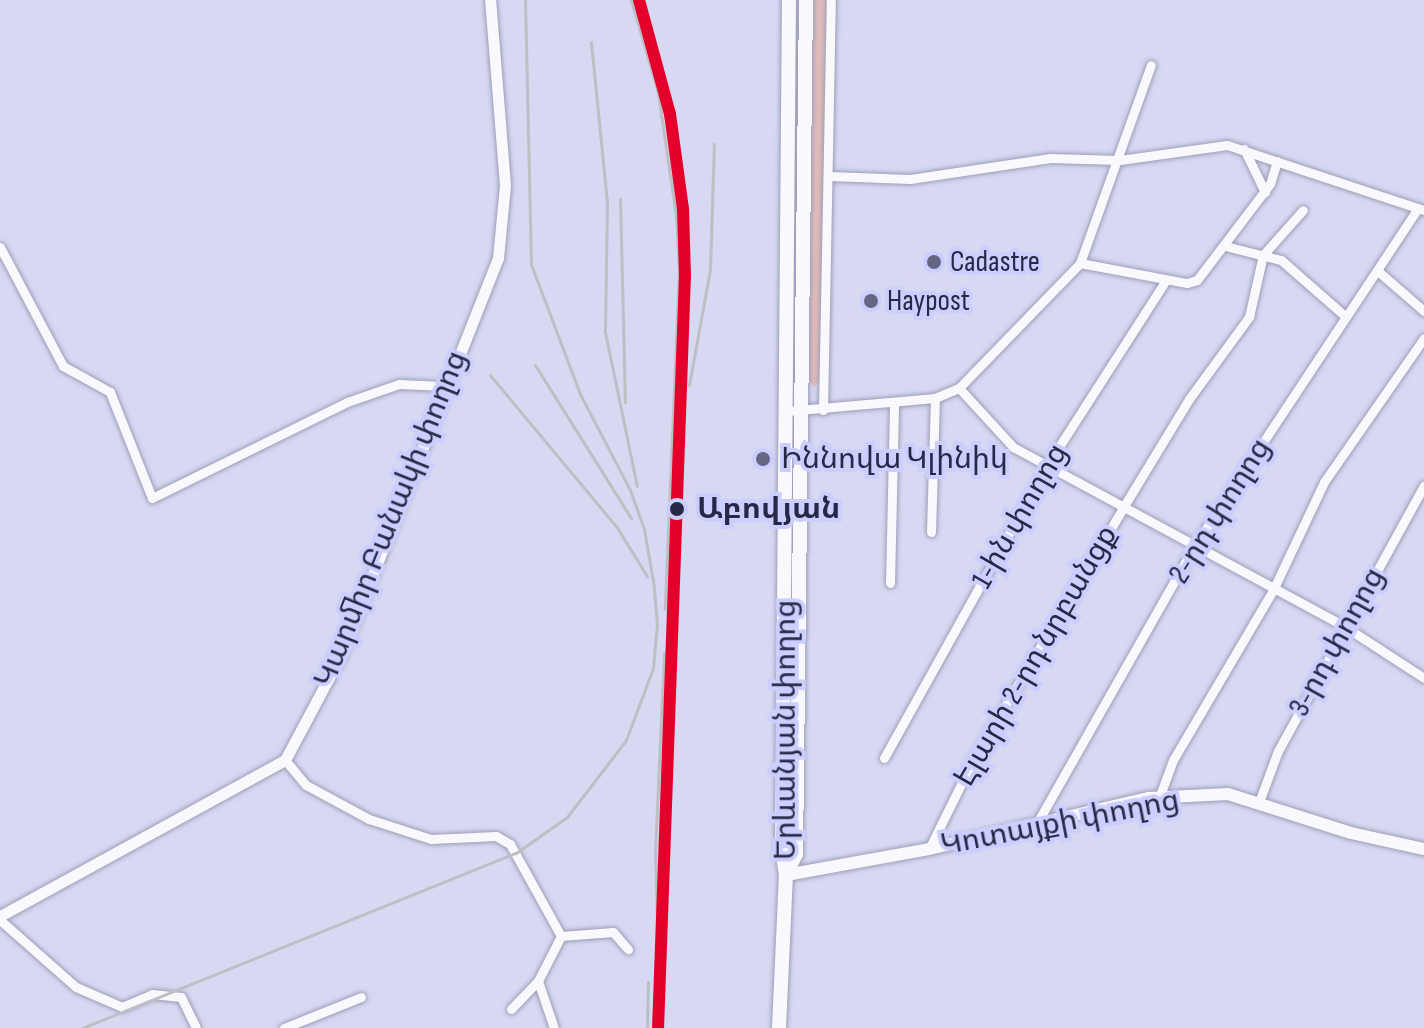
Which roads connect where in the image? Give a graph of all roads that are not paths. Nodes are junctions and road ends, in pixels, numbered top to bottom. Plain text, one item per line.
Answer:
1 (490, 0) edge
2 (789, 0) edge
3 (806, 0) edge
4 (831, 0) edge
5 (1151, 65) dead end
6 (1244, 149) junction
7 (1120, 160) junction
8 (1277, 161) junction
9 (829, 176) junction
10 (1265, 192) junction
11 (1421, 209) edge
12 (1303, 210) dead end
13 (1225, 246) junction
14 (0, 247) edge
15 (1263, 255) junction
16 (1080, 263) junction
17 (1379, 272) junction
18 (1166, 280) junction
19 (1424, 311) edge
20 (1346, 317) junction
21 (1424, 338) edge
22 (444, 386) junction
23 (959, 388) junction
24 (935, 398) junction
25 (894, 402) junction
26 (823, 410) junction
27 (794, 411) junction
28 (1046, 467) junction
29 (1424, 485) edge
30 (1124, 506) junction
31 (931, 532) dead end
32 (1195, 545) junction
33 (890, 583) dead end
34 (1273, 590) junction
35 (1344, 626) junction
36 (1424, 678) edge
37 (884, 758) dead end
38 (285, 760) junction
39 (1159, 798) junction
40 (1259, 802) junction
41 (1037, 823) junction
42 (929, 849) junction
43 (1424, 849) edge
44 (786, 875) junction
45 (0, 918) edge
46 (561, 936) junction
47 (628, 949) dead end
48 (538, 981) junction
49 (361, 997) dead end
50 (511, 1009) dead end
51 (196, 1028) edge
52 (284, 1028) edge
53 (554, 1028) edge
54 (779, 1028) edge

1 - 22 street, Կարմիր Բանակի փողոց
2 - 27 main road, Երևանյան փողոց
3 - 27 main road, Երևանյան փողոց
4 - 9 street
5 - 7 street
6 - 7 street
6 - 8 street
6 - 10 street
7 - 9 street
7 - 16 street
8 - 10 street
8 - 11 street
9 - 26 street
10 - 13 street
11 - 17 street, 2-րդ փողոց
12 - 15 street
13 - 15 street
13 - 18 street
14 - 22 street
15 - 20 street
15 - 30 street, Էլարի 2-րդ նրբանցք
16 - 18 street
16 - 23 street
17 - 19 street
17 - 20 street, 2-րդ փողոց
18 - 28 street, 1-ին փողոց
20 - 32 street, 2-րդ փողոց
21 - 34 street
22 - 38 street, Կարմիր Բանակի փողոց
23 - 24 street
23 - 28 street
24 - 25 street
24 - 31 street
25 - 26 street
25 - 33 street
26 - 27 street
27 - 44 main road, Երևանյան փողոց
28 - 30 street
28 - 37 street, 1-ին փողոց
29 - 35 street, 3-րդ փողոց
30 - 32 street
30 - 42 street, Էլարի 2-րդ նրբանցք
32 - 34 street
32 - 41 street, 2-րդ փողոց
34 - 35 street
34 - 39 street
35 - 36 street
35 - 40 street, 3-րդ փողոց
38 - 45 street
38 - 46 street
39 - 40 main road, Կոտայքի փողոց
39 - 41 main road, Կոտայքի փողոց
40 - 43 main road, Կոտայքի փողոց
41 - 42 main road, Կոտայքի փողոց
42 - 44 main road, Կոտայքի փողոց
44 - 54 main road, Երևանյան փողոց
45 - 51 street
46 - 47 street
46 - 48 street
48 - 50 street
48 - 53 street
49 - 52 street

